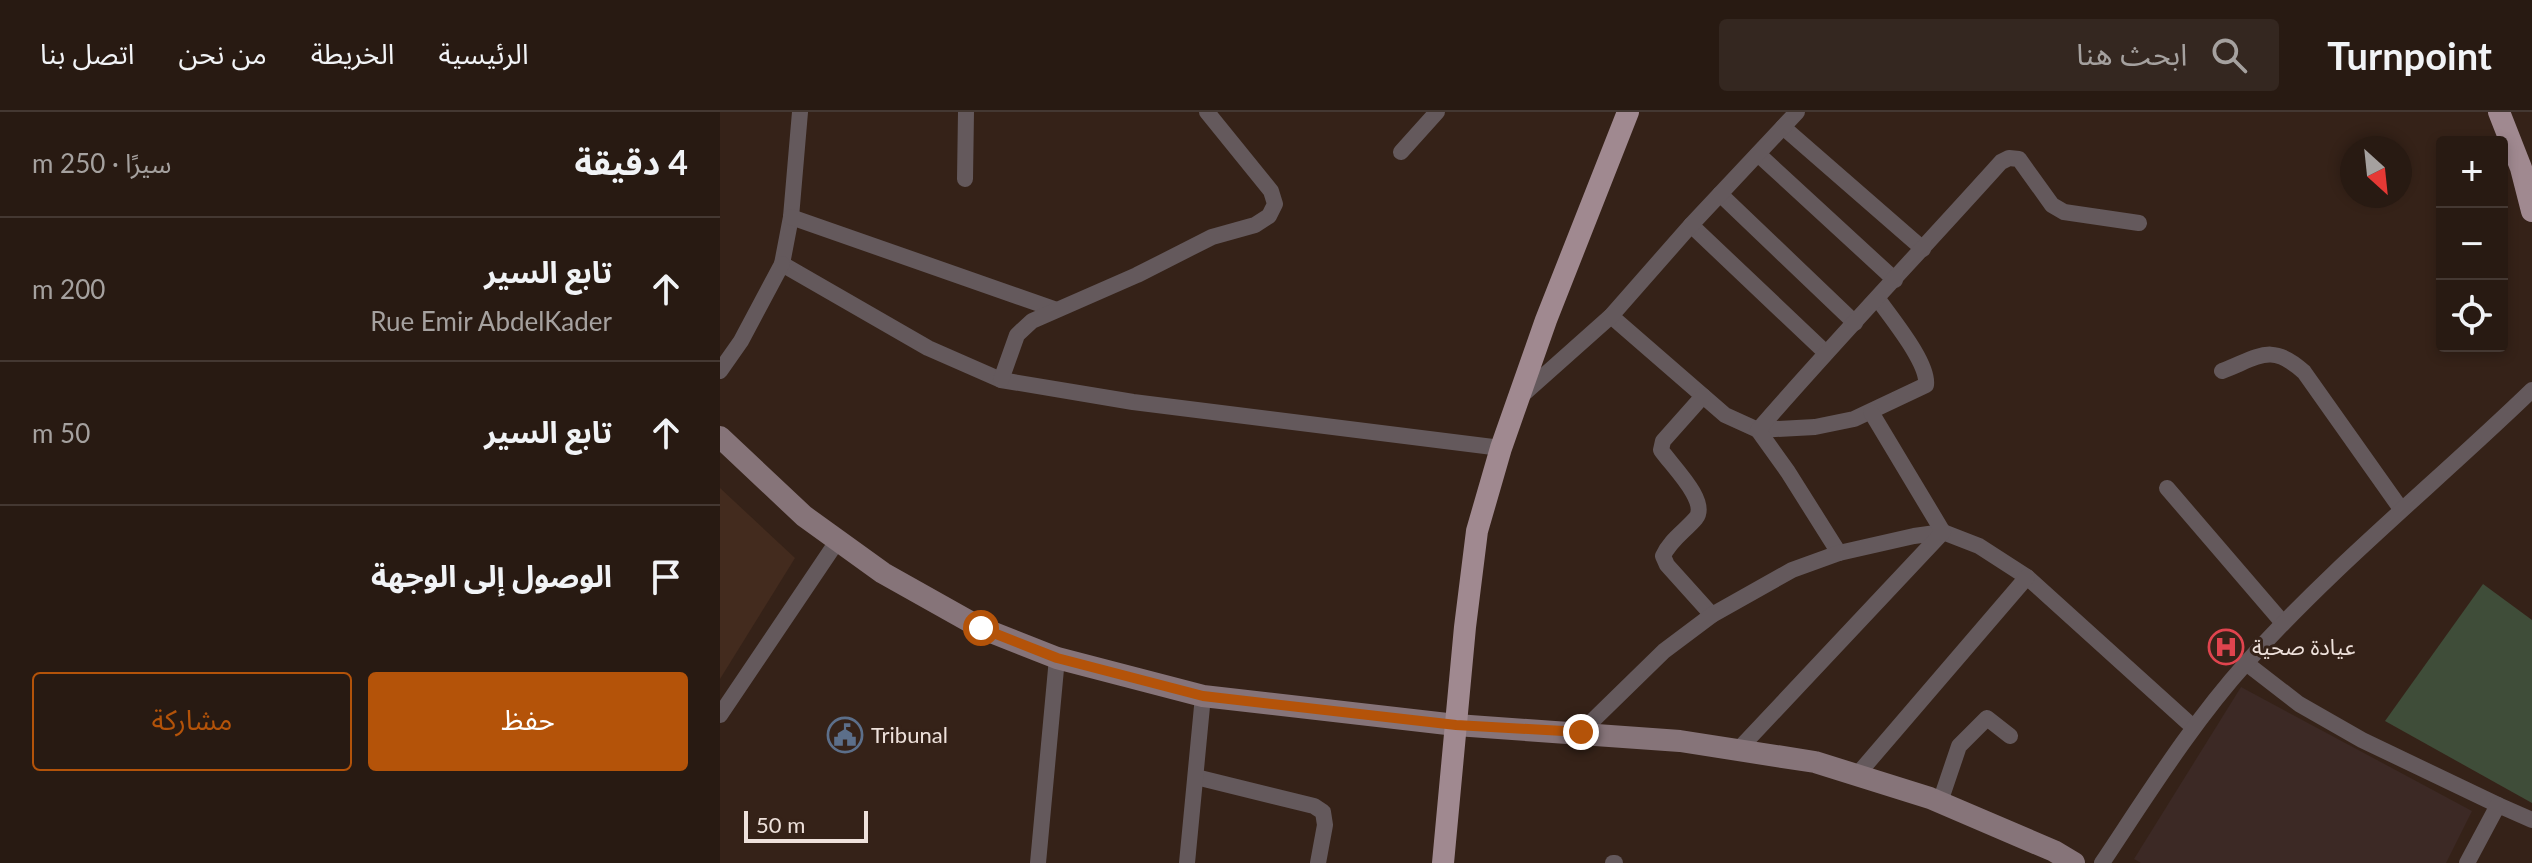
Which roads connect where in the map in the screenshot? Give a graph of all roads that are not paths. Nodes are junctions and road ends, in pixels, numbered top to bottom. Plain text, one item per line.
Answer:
1 (800, 112) edge
2 (966, 112) edge
3 (1207, 112) edge
4 (1437, 112) edge
5 (1628, 112) edge
6 (1797, 112) edge
7 (2499, 112) edge
8 (1783, 127) junction
9 (1401, 152) dead end
10 (1758, 154) junction
11 (965, 179) dead end
12 (1720, 194) junction
13 (2532, 211) edge
14 (791, 217) junction
15 (2139, 223) dead end
16 (1691, 225) junction
17 (1923, 249) junction
18 (782, 264) junction
19 (1895, 280) junction
20 (1878, 299) junction
21 (1054, 309) junction
22 (1611, 316) junction
23 (1855, 323) junction
24 (1826, 353) junction
25 (720, 371) edge
26 (2222, 371) dead end
27 (1001, 380) junction
28 (2532, 390) edge
29 (1703, 396) junction
30 (1518, 399) junction
31 (1871, 412) junction
32 (1758, 430) junction
33 (720, 437) edge
34 (1501, 448) junction
35 (2167, 488) dead end
36 (2401, 509) junction
37 (1943, 532) junction
38 (838, 540) junction
39 (1839, 553) junction
40 (2027, 577) junction
41 (1712, 615) junction
42 (2283, 623) junction
43 (1057, 658) junction
44 (2246, 663) junction
45 (1203, 696) junction
46 (720, 715) edge
47 (1456, 725) junction
48 (2193, 727) junction
49 (1581, 732) junction
50 (2010, 736) dead end
51 (1738, 750) junction
52 (1857, 775) junction
53 (1196, 777) junction
54 (1940, 802) junction
55 (2498, 805) junction
56 (2532, 820) edge
57 (1038, 863) edge
58 (1187, 863) edge
59 (1318, 863) edge
60 (1443, 863) edge
61 (2074, 863) edge
62 (2102, 863) edge
63 (2467, 863) edge

1 - 14 street
2 - 11 street
3 - 21 street
4 - 9 street
5 - 30 main road
6 - 8 street
7 - 13 main road
8 - 10 street
8 - 17 street
10 - 12 street
10 - 19 street
12 - 16 street
12 - 23 street
14 - 18 street
14 - 21 street
15 - 17 street
16 - 22 street
16 - 24 street
17 - 19 street
18 - 25 street
18 - 27 street
19 - 20 street
20 - 23 street
20 - 31 street
21 - 27 street
22 - 29 street
22 - 30 street
23 - 24 street
24 - 32 street
26 - 36 street
27 - 34 street
28 - 36 street
29 - 32 street
29 - 41 street
30 - 34 main road
31 - 32 street
31 - 37 street
32 - 39 street
33 - 38 main road
34 - 47 main road
35 - 42 street
36 - 42 street
37 - 39 street
37 - 40 street
37 - 51 street
38 - 43 main road
38 - 46 street
39 - 41 street
40 - 48 street
40 - 52 street
41 - 49 street
42 - 44 street
43 - 45 main road
43 - 57 street
44 - 48 street
44 - 55 street
45 - 47 main road
45 - 53 street
47 - 49 main road
47 - 60 main road
48 - 62 street
49 - 51 main road
50 - 54 street
51 - 52 main road
52 - 54 main road
53 - 58 street
53 - 59 street
54 - 61 main road
55 - 56 street
55 - 63 street

